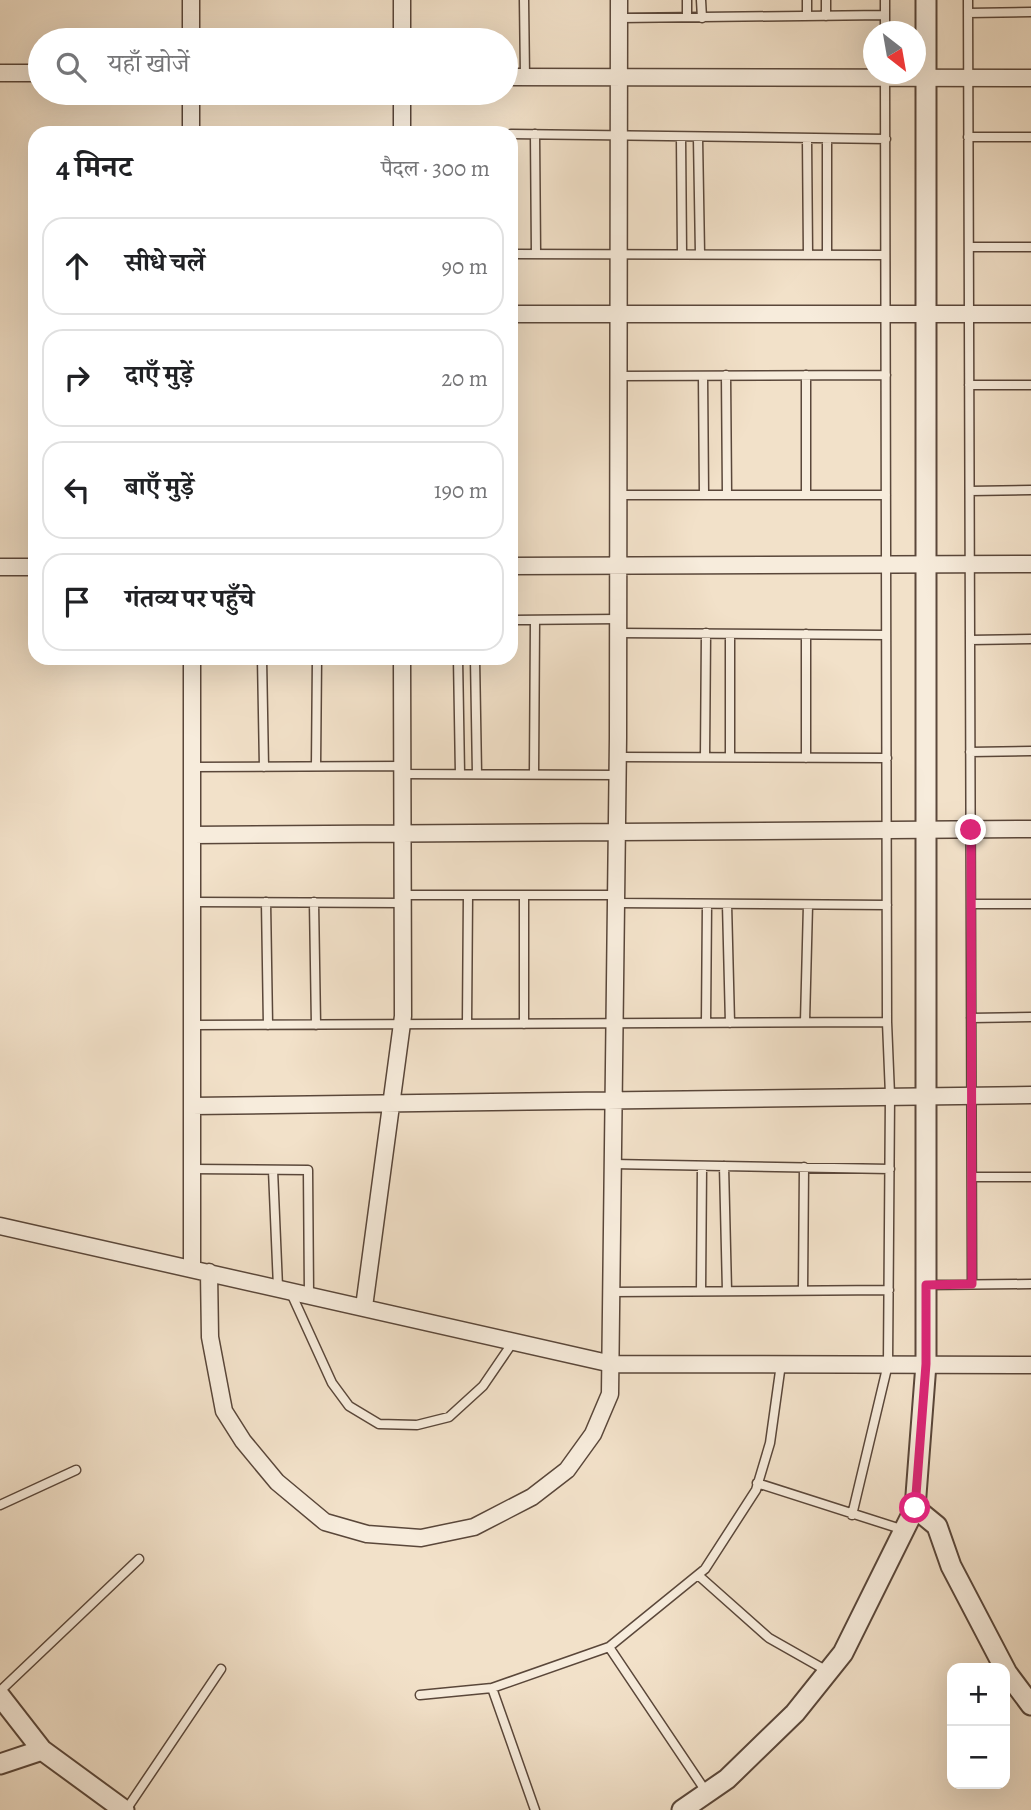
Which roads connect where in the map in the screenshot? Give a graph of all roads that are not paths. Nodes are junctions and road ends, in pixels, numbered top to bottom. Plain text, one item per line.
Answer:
1 (191, 0) edge
2 (402, 0) edge
3 (524, 0) edge
4 (619, 0) edge
5 (687, 0) edge
6 (701, 0) edge
7 (807, 0) edge
8 (826, 0) edge
9 (885, 0) edge
10 (926, 0) edge
11 (968, 0) edge
12 (1031, 12) edge
13 (968, 13) junction
14 (885, 15) junction
15 (807, 16) junction
16 (826, 16) junction
17 (619, 18) junction
18 (687, 18) junction
19 (702, 18) junction
20 (885, 21) edge
21 (926, 21) edge
22 (191, 28) edge
23 (402, 28) edge
24 (0, 72) edge
25 (28, 73) edge
26 (863, 76) edge
27 (518, 77) edge
28 (525, 77) junction
29 (619, 78) junction
30 (926, 78) edge
31 (968, 78) junction
32 (1031, 78) edge
33 (885, 84) edge
34 (925, 84) edge
35 (191, 105) edge
36 (402, 105) edge
37 (191, 126) edge
38 (402, 126) edge
39 (619, 133) junction
40 (518, 134) edge
41 (535, 134) junction
42 (968, 137) junction
43 (1031, 137) edge
44 (681, 138) junction
45 (698, 138) junction
46 (827, 138) junction
47 (807, 139) junction
48 (886, 139) junction
49 (969, 247) junction
50 (1031, 247) edge
51 (619, 253) junction
52 (518, 254) edge
53 (536, 254) junction
54 (682, 254) junction
55 (700, 254) junction
56 (808, 255) junction
57 (827, 255) junction
58 (885, 255) junction
59 (518, 314) edge
60 (1031, 314) edge
61 (619, 315) junction
62 (885, 315) junction
63 (925, 315) junction
64 (969, 315) junction
65 (726, 375) junction
66 (806, 375) junction
67 (886, 375) junction
68 (619, 376) junction
69 (703, 376) junction
70 (969, 385) junction
71 (1031, 385) edge
72 (1031, 490) edge
73 (970, 491) junction
74 (618, 495) junction
75 (704, 495) junction
76 (727, 495) junction
77 (806, 495) junction
78 (886, 495) junction
79 (1031, 564) edge
80 (970, 565) junction
81 (518, 566) edge
82 (618, 566) junction
83 (886, 566) junction
84 (924, 566) junction
85 (0, 567) edge
86 (28, 567) edge
87 (518, 620) edge
88 (535, 620) junction
89 (618, 626) junction
90 (706, 634) junction
91 (730, 634) junction
92 (806, 634) junction
93 (886, 635) junction
94 (1031, 639) edge
95 (970, 640) junction
96 (192, 665) edge
97 (262, 665) edge
98 (317, 665) edge
99 (402, 665) edge
100 (458, 665) edge
101 (475, 665) edge
102 (1031, 751) edge
103 (970, 752) junction
104 (618, 757) junction
105 (705, 757) junction
106 (730, 757) junction
107 (806, 758) junction
108 (887, 758) junction
109 (264, 766) junction
110 (316, 766) junction
111 (192, 767) junction
112 (402, 770) junction
113 (460, 774) junction
114 (477, 774) junction
115 (534, 775) junction
116 (618, 775) junction
117 (1031, 829) edge
118 (924, 830) junction
119 (971, 830) junction
120 (887, 831) junction
121 (617, 832) junction
122 (402, 833) junction
123 (192, 835) junction
124 (468, 895) junction
125 (524, 895) junction
126 (402, 899) junction
127 (616, 899) junction
128 (192, 902) junction
129 (266, 902) junction
130 (314, 902) junction
131 (707, 904) junction
132 (727, 904) junction
133 (971, 904) junction
134 (1031, 904) edge
135 (808, 905) junction
136 (887, 905) junction
137 (1031, 1017) edge
138 (971, 1018) junction
139 (805, 1022) junction
140 (887, 1022) junction
141 (614, 1023) junction
142 (706, 1023) junction
143 (730, 1023) junction
144 (402, 1024) junction
145 (467, 1024) junction
146 (524, 1024) junction
147 (192, 1025) junction
148 (268, 1025) junction
149 (316, 1025) junction
150 (890, 1095) junction
151 (925, 1095) junction
152 (971, 1095) junction
153 (1031, 1095) edge
154 (613, 1099) junction
155 (391, 1103) junction
156 (192, 1106) junction
157 (612, 1164) junction
158 (702, 1166) junction
159 (724, 1166) junction
160 (804, 1167) junction
161 (192, 1169) junction
162 (890, 1169) junction
163 (273, 1170) junction
164 (972, 1177) junction
165 (1031, 1177) edge
166 (0, 1226) edge
167 (192, 1268) junction
168 (209, 1272) junction
169 (972, 1284) junction
170 (1031, 1284) edge
171 (926, 1285) junction
172 (284, 1289) junction
173 (803, 1290) junction
174 (889, 1290) junction
175 (701, 1291) junction
176 (727, 1291) junction
177 (611, 1292) junction
178 (309, 1294) junction
179 (364, 1307) junction
180 (513, 1342) junction
181 (612, 1364) junction
182 (780, 1364) junction
183 (888, 1364) junction
184 (926, 1364) junction
185 (1031, 1365) edge
186 (76, 1470) dead end
187 (757, 1483) junction
188 (0, 1505) edge
189 (915, 1508) junction
190 (852, 1515) junction
191 (904, 1530) junction
192 (139, 1559) dead end
193 (698, 1575) junction
194 (609, 1647) junction
195 (220, 1669) dead end
196 (829, 1672) junction
197 (492, 1688) junction
198 (0, 1693) edge
199 (420, 1695) dead end
200 (1031, 1705) edge
201 (42, 1750) junction
202 (0, 1764) edge
203 (707, 1793) junction
204 (125, 1810) edge
205 (535, 1810) edge
206 (682, 1810) edge

1 - 22 street
2 - 23 street
3 - 28 lane
4 - 17 street
5 - 18 lane
6 - 19 lane
7 - 15 lane
8 - 16 lane
9 - 14 lane
10 - 21 street
11 - 13 lane
12 - 13 lane
13 - 31 lane
14 - 16 lane
14 - 20 lane
15 - 16 lane
15 - 19 lane
17 - 18 lane
17 - 29 street
18 - 19 lane
24 - 25 street
26 - 29 street
27 - 28 street
28 - 29 street
29 - 39 street
30 - 31 street
31 - 32 street
31 - 42 lane
33 - 48 lane
34 - 63 street
35 - 37 street
36 - 38 street
39 - 41 lane
39 - 44 lane
39 - 51 street
40 - 41 lane
41 - 53 lane
42 - 43 lane
42 - 49 lane
44 - 45 lane
44 - 54 lane
45 - 47 lane
45 - 55 lane
46 - 47 lane
46 - 48 lane
46 - 57 lane
47 - 56 lane
48 - 58 lane
49 - 50 lane
49 - 64 lane
51 - 53 lane
51 - 54 lane
51 - 61 street
52 - 53 lane
54 - 55 lane
55 - 56 lane
56 - 57 lane
57 - 58 lane
58 - 62 lane
59 - 61 street
60 - 64 street
61 - 62 street
61 - 68 street
62 - 63 street
62 - 67 lane
63 - 64 street
63 - 84 street
64 - 70 lane
65 - 66 lane
65 - 69 lane
65 - 76 lane
66 - 67 lane
66 - 77 lane
67 - 78 lane
68 - 69 lane
68 - 74 street
69 - 75 lane
70 - 71 lane
70 - 73 lane
72 - 73 lane
73 - 80 lane
74 - 75 lane
74 - 82 street
75 - 76 lane
76 - 77 lane
77 - 78 lane
78 - 83 lane
79 - 80 street
80 - 84 street
80 - 95 lane
81 - 82 street
82 - 83 street
82 - 89 street
83 - 84 street
83 - 93 lane
84 - 118 street
85 - 86 street
87 - 88 lane
88 - 89 lane
88 - 115 lane
89 - 90 lane
89 - 104 street
90 - 91 lane
90 - 105 lane
91 - 92 lane
91 - 106 lane
92 - 93 lane
92 - 107 lane
93 - 108 lane
94 - 95 lane
95 - 103 lane
96 - 111 street
97 - 109 lane
98 - 110 lane
99 - 112 street
100 - 113 lane
101 - 114 lane
102 - 103 lane
103 - 119 lane
104 - 105 lane
104 - 116 street
105 - 106 lane
106 - 107 lane
107 - 108 lane
108 - 120 lane
109 - 110 lane
109 - 111 lane
110 - 112 lane
111 - 123 street
112 - 113 lane
112 - 122 street
113 - 114 lane
114 - 115 lane
115 - 116 lane
116 - 121 street
117 - 119 street
118 - 119 street
118 - 120 street
118 - 151 street
119 - 133 lane
120 - 121 street
120 - 136 lane
121 - 122 street
121 - 127 street
122 - 123 street
122 - 126 street
123 - 128 street
124 - 125 lane
124 - 126 lane
124 - 145 lane
125 - 127 lane
125 - 146 lane
126 - 130 lane
126 - 144 street
127 - 131 lane
127 - 141 street
128 - 129 lane
128 - 147 street
129 - 130 lane
129 - 148 lane
130 - 149 lane
131 - 132 lane
131 - 142 lane
132 - 135 lane
132 - 143 lane
133 - 134 lane
133 - 138 lane
135 - 136 lane
135 - 139 lane
136 - 140 lane
137 - 138 lane
138 - 152 lane
139 - 140 lane
139 - 143 lane
140 - 150 lane
141 - 142 lane
141 - 146 lane
141 - 154 street
142 - 143 lane
144 - 145 lane
144 - 149 lane
144 - 155 street
145 - 146 lane
147 - 148 lane
147 - 156 street
148 - 149 lane
150 - 151 street
150 - 154 street
150 - 162 lane
151 - 152 street
151 - 171 street
152 - 153 street
152 - 164 lane
154 - 155 street
154 - 157 street
155 - 156 street
155 - 179 street
156 - 161 street
157 - 158 lane
157 - 177 street
158 - 159 lane
158 - 175 lane
159 - 160 lane
159 - 176 lane
160 - 162 lane
160 - 173 lane
161 - 163 lane
161 - 167 street
162 - 174 lane
163 - 172 lane
163 - 178 lane
164 - 165 lane
164 - 169 lane
166 - 167 street
167 - 168 street
168 - 172 street
168 - 181 street
169 - 170 lane
169 - 171 lane
171 - 184 street
172 - 178 street
172 - 180 lane
173 - 174 lane
173 - 176 lane
174 - 183 lane
175 - 176 lane
175 - 177 lane
177 - 181 street
178 - 179 street
179 - 180 street
180 - 181 street
181 - 182 street
182 - 183 street
182 - 187 lane
183 - 184 street
183 - 190 lane
184 - 185 street
184 - 189 street
186 - 188 lane
187 - 190 lane
187 - 193 lane
189 - 191 street
189 - 200 street
190 - 191 lane
191 - 196 street
192 - 198 lane
193 - 194 lane
193 - 196 lane
194 - 197 lane
194 - 203 lane
195 - 204 lane
196 - 203 street
197 - 199 lane
197 - 205 lane
198 - 201 street
201 - 202 street
201 - 204 street
203 - 206 street

